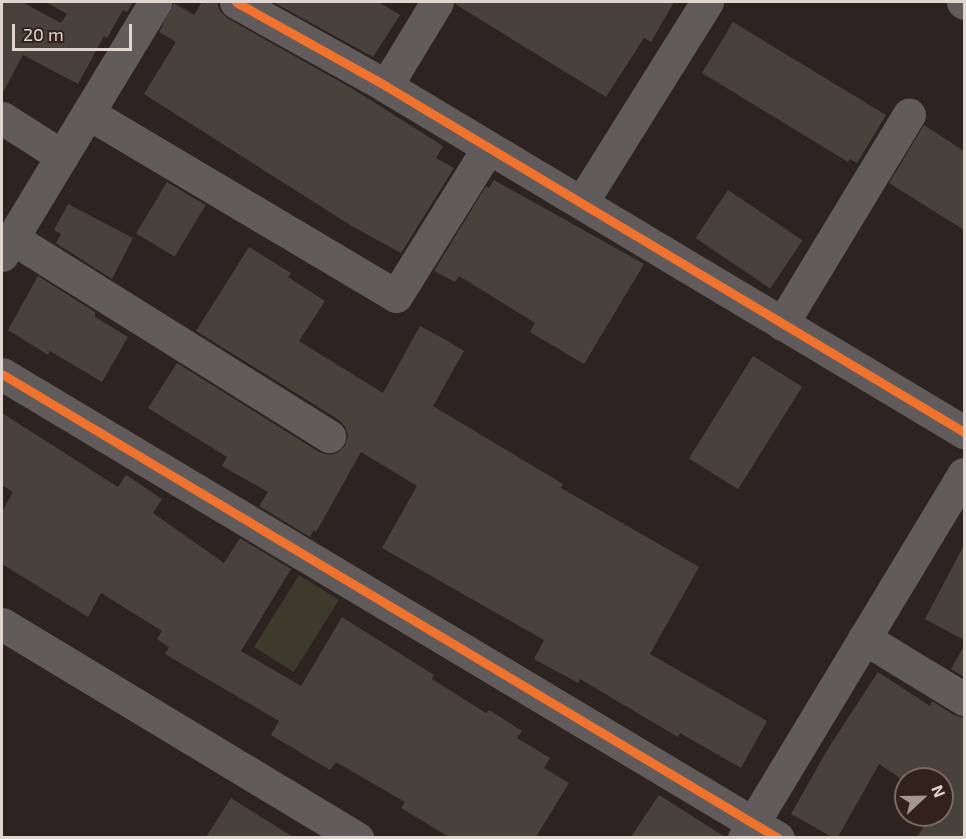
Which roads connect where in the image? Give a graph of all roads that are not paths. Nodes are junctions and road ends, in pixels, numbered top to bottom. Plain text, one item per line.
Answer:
1 (155, 2) edge
2 (237, 2) edge
3 (437, 2) edge
4 (707, 2) edge
5 (386, 86) junction
6 (88, 113) junction
7 (909, 114) dead end
8 (2, 118) edge
9 (488, 148) junction
10 (62, 156) junction
11 (582, 202) junction
12 (7, 246) edge
13 (782, 324) junction
14 (2, 374) edge
15 (964, 432) edge
16 (329, 436) dead end
17 (964, 474) edge
18 (2, 624) edge
19 (864, 638) junction
20 (964, 699) edge
21 (758, 832) edge
22 (357, 837) edge

1 - 6 street
2 - 5 street
3 - 5 street
4 - 11 street
5 - 9 street
6 - 9 street
6 - 10 street
7 - 13 street
8 - 10 street
9 - 11 street
10 - 12 street
11 - 13 street
12 - 16 street
13 - 15 street
14 - 21 street
17 - 19 street
18 - 22 street
19 - 20 street
19 - 21 street

